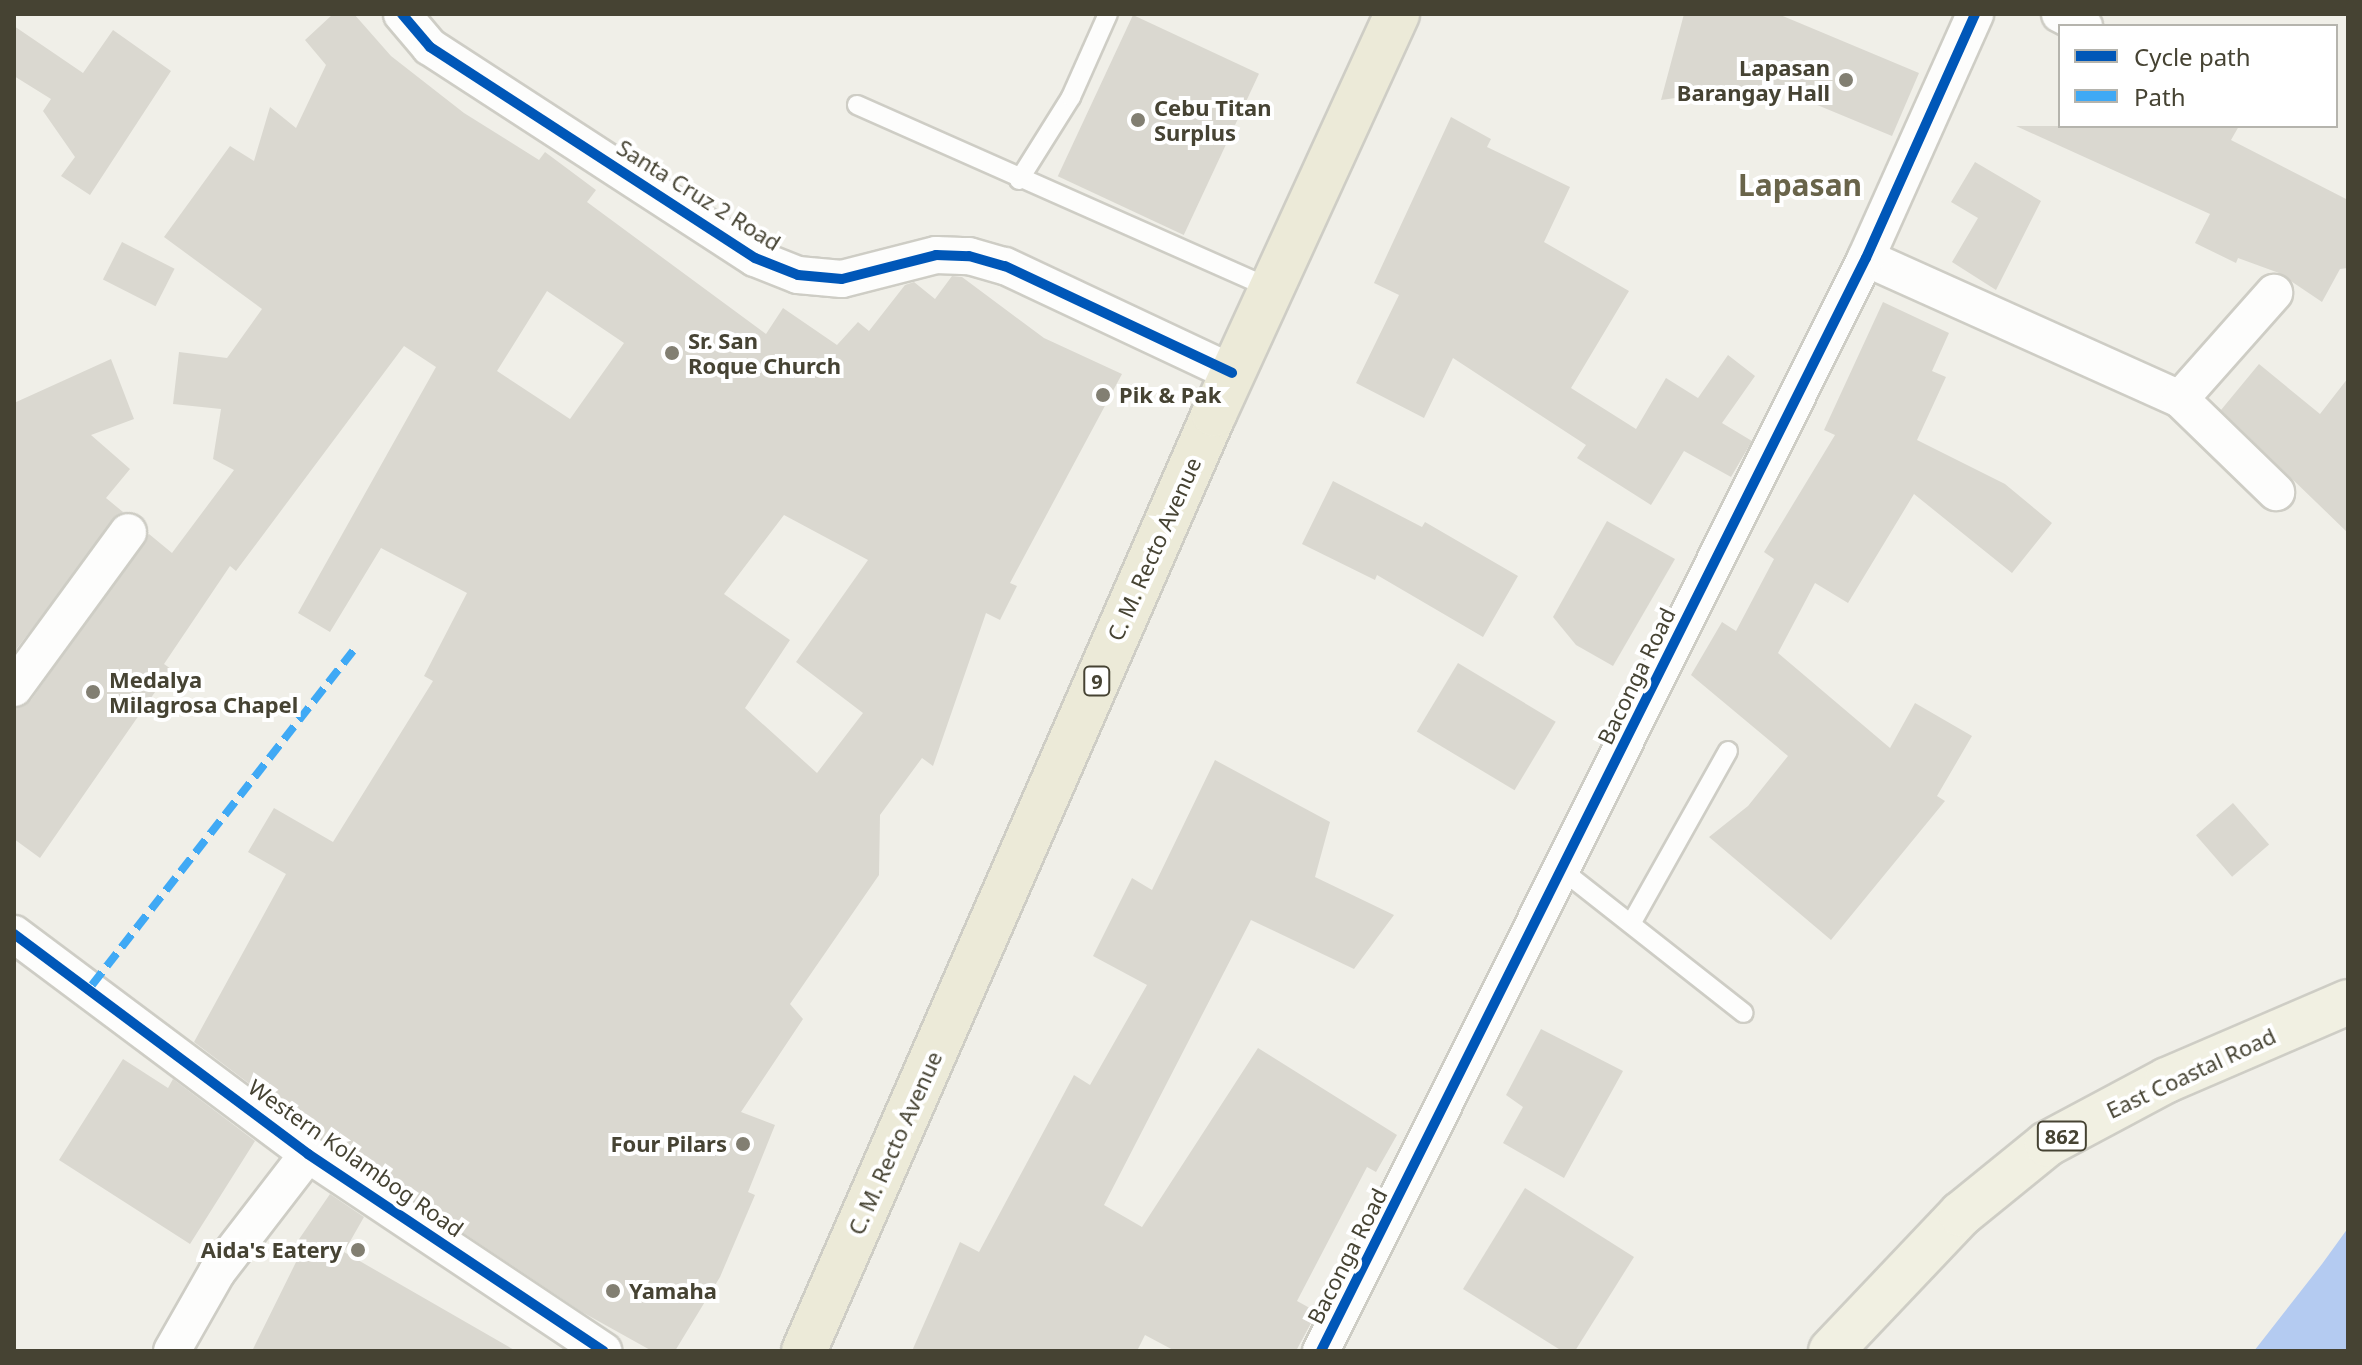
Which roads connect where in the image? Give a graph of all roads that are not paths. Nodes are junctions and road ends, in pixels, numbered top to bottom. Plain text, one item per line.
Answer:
1 (402, 14) edge
2 (1108, 14) edge
3 (1397, 14) edge
4 (2060, 14) edge
5 (1968, 16) edge
6 (2080, 24) edge
7 (857, 105) dead end
8 (1019, 180) junction
9 (1866, 258) junction
10 (1272, 289) junction
11 (2274, 293) dead end
12 (1232, 373) junction
13 (2180, 399) junction
14 (2276, 492) dead end
15 (128, 532) dead end
16 (14, 688) edge
17 (1728, 751) dead end
18 (1562, 870) junction
19 (1632, 922) junction
20 (14, 934) edge
21 (2348, 1002) edge
22 (1744, 1013) dead end
23 (308, 1154) junction
24 (172, 1351) edge
25 (603, 1351) edge
26 (804, 1351) edge
27 (1321, 1351) edge
28 (1831, 1351) edge

1 - 12 street, Santa Cruz 2 Road
2 - 8 lane
3 - 10 highway, C. M. Recto Avenue / 9
4 - 6 street
5 - 9 street, Baconga Road
7 - 8 lane
8 - 10 lane
9 - 13 street
9 - 18 street, Baconga Road
10 - 12 highway, C. M. Recto Avenue / 9
11 - 13 street
12 - 26 highway, C. M. Recto Avenue / 9
13 - 14 street
15 - 16 street
17 - 19 lane
18 - 19 lane
18 - 27 street, Baconga Road
19 - 22 lane
20 - 23 street, Western Kolambog Road
21 - 28 main road, East Coastal Road / 862
23 - 24 street
23 - 25 street, Western Kolambog Road

